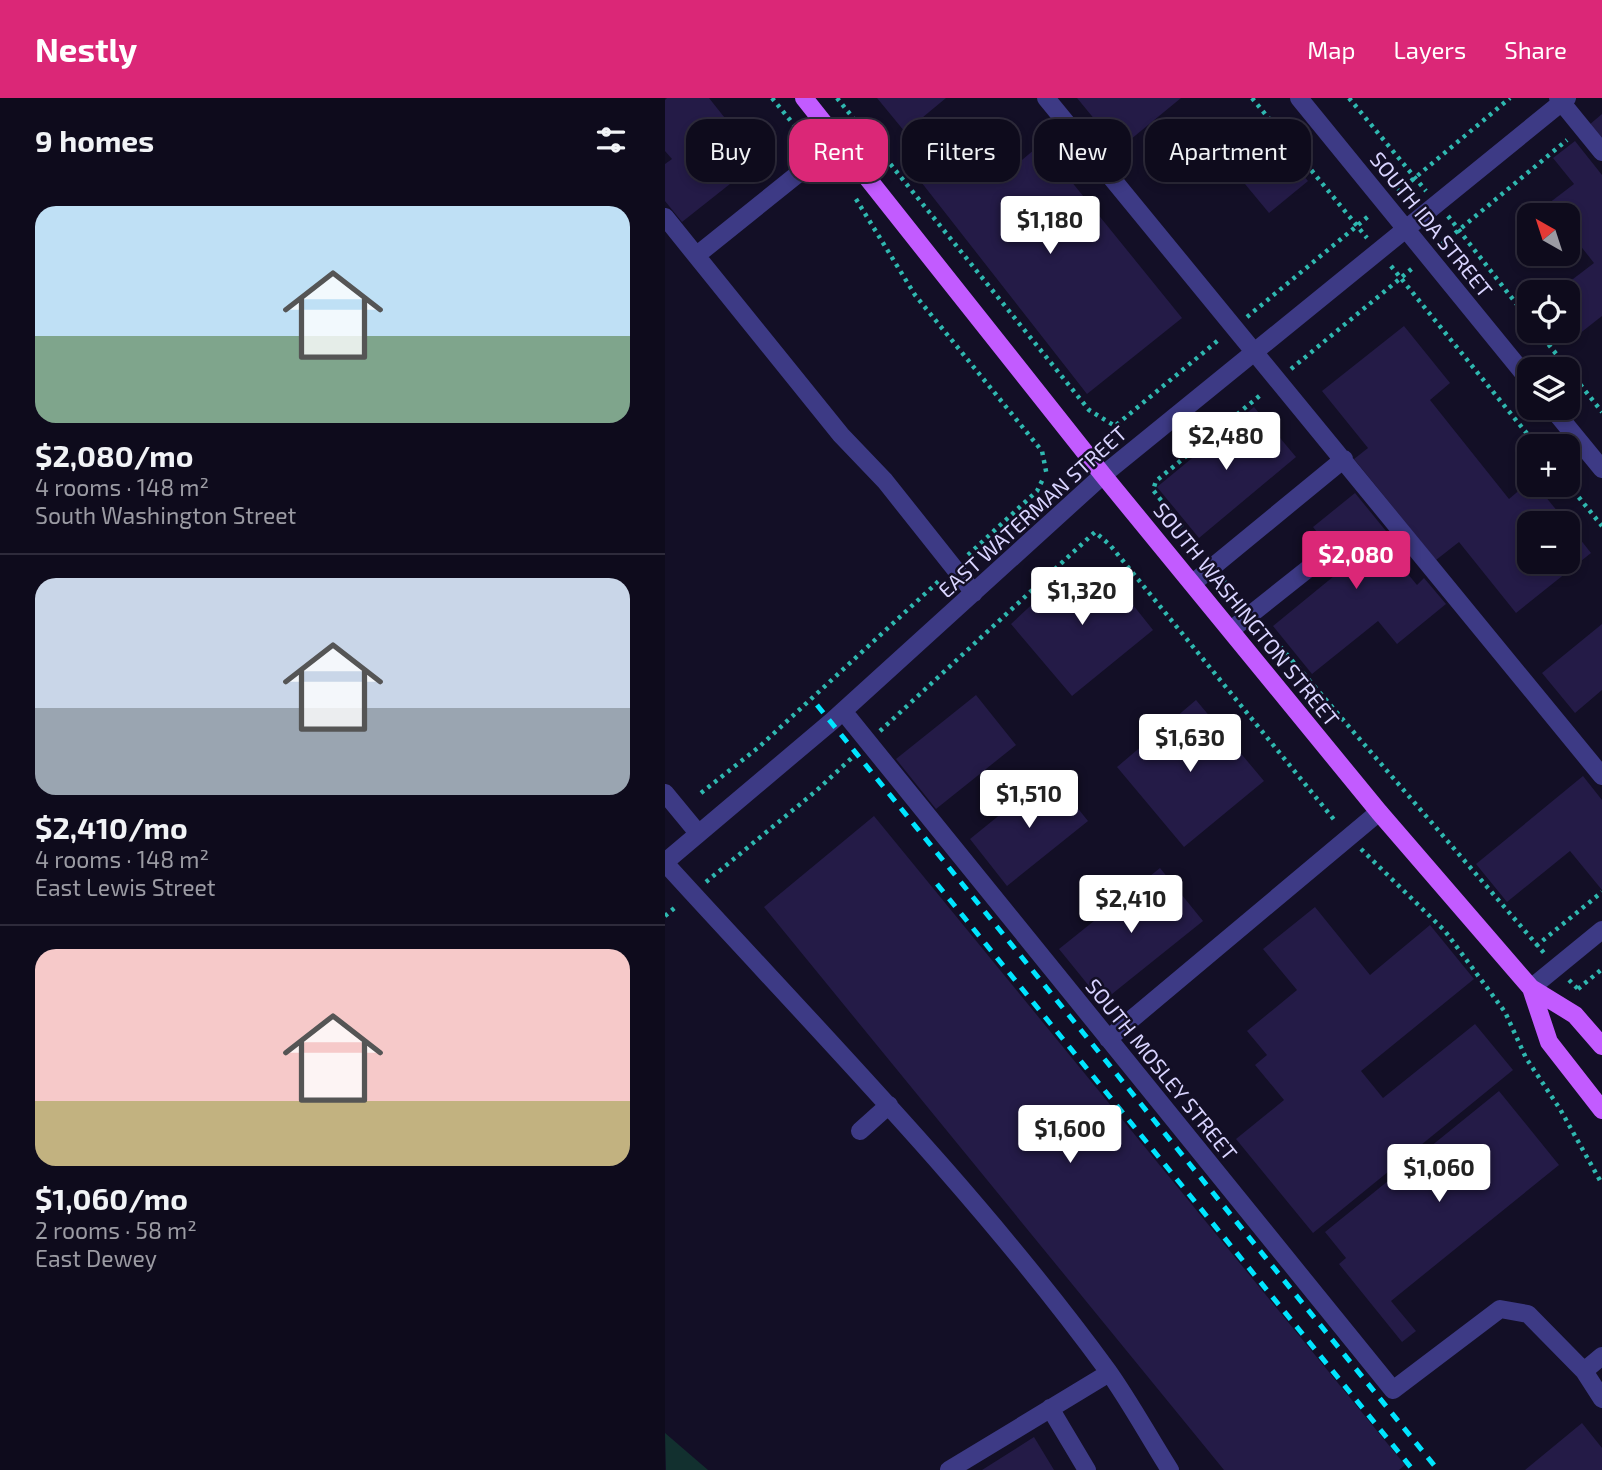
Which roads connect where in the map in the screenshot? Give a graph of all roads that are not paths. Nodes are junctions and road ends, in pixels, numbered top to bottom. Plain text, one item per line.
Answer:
1 (804, 98) edge
2 (1047, 98) edge
3 (1299, 98) edge
4 (1562, 99) edge
5 (821, 119) edge
6 (1602, 152) edge
7 (789, 181) edge
8 (871, 182) edge
9 (665, 217) edge
10 (1407, 229) junction
11 (697, 256) junction
12 (1256, 353) junction
13 (1517, 365) edge
14 (1562, 420) edge
15 (1343, 460) junction
16 (1602, 469) edge
17 (1103, 475) junction
18 (1323, 557) dead end
19 (1193, 583) junction
20 (974, 593) junction
21 (1231, 630) junction
22 (843, 711) junction
23 (1602, 776) edge
24 (665, 793) edge
25 (1379, 812) junction
26 (698, 833) junction
27 (665, 863) edge
28 (1602, 930) edge
29 (1531, 988) junction
30 (1108, 1039) junction
31 (1602, 1046) edge
32 (889, 1105) junction
33 (1602, 1110) edge
34 (860, 1131) dead end
35 (1602, 1356) edge
36 (1584, 1371) junction
37 (1109, 1373) junction
38 (1602, 1399) edge
39 (1050, 1408) junction
40 (949, 1470) edge
41 (1087, 1470) edge
42 (1170, 1470) edge

1 - 5 main road, SOUTH WASHINGTON STREET
2 - 12 street
3 - 10 street, SOUTH IDA STREET
4 - 6 street
4 - 10 street, EAST WATERMAN STREET
7 - 11 street
8 - 17 main road, SOUTH WASHINGTON STREET
9 - 11 street
10 - 12 street, EAST WATERMAN STREET
10 - 13 street, SOUTH IDA STREET
11 - 20 street
12 - 15 street
12 - 17 street, EAST WATERMAN STREET
14 - 16 street
15 - 19 street
15 - 23 street
17 - 19 main road, SOUTH WASHINGTON STREET
17 - 20 street, EAST WATERMAN STREET
18 - 21 street
19 - 21 main road, SOUTH WASHINGTON STREET
20 - 22 street, EAST WATERMAN STREET
21 - 25 main road, SOUTH WASHINGTON STREET
22 - 26 street, EAST WATERMAN STREET
22 - 30 street, SOUTH MOSLEY STREET
24 - 26 street
25 - 29 main road, SOUTH WASHINGTON STREET
25 - 30 street
26 - 27 street, EAST WATERMAN STREET
27 - 32 street
28 - 29 street
29 - 31 main road, SOUTH WASHINGTON STREET
29 - 33 main road, SOUTH WASHINGTON STREET
30 - 36 street, SOUTH MOSLEY STREET
32 - 34 street
32 - 37 street
35 - 36 street
36 - 38 street
37 - 39 street
37 - 42 street
39 - 40 street
39 - 41 street

